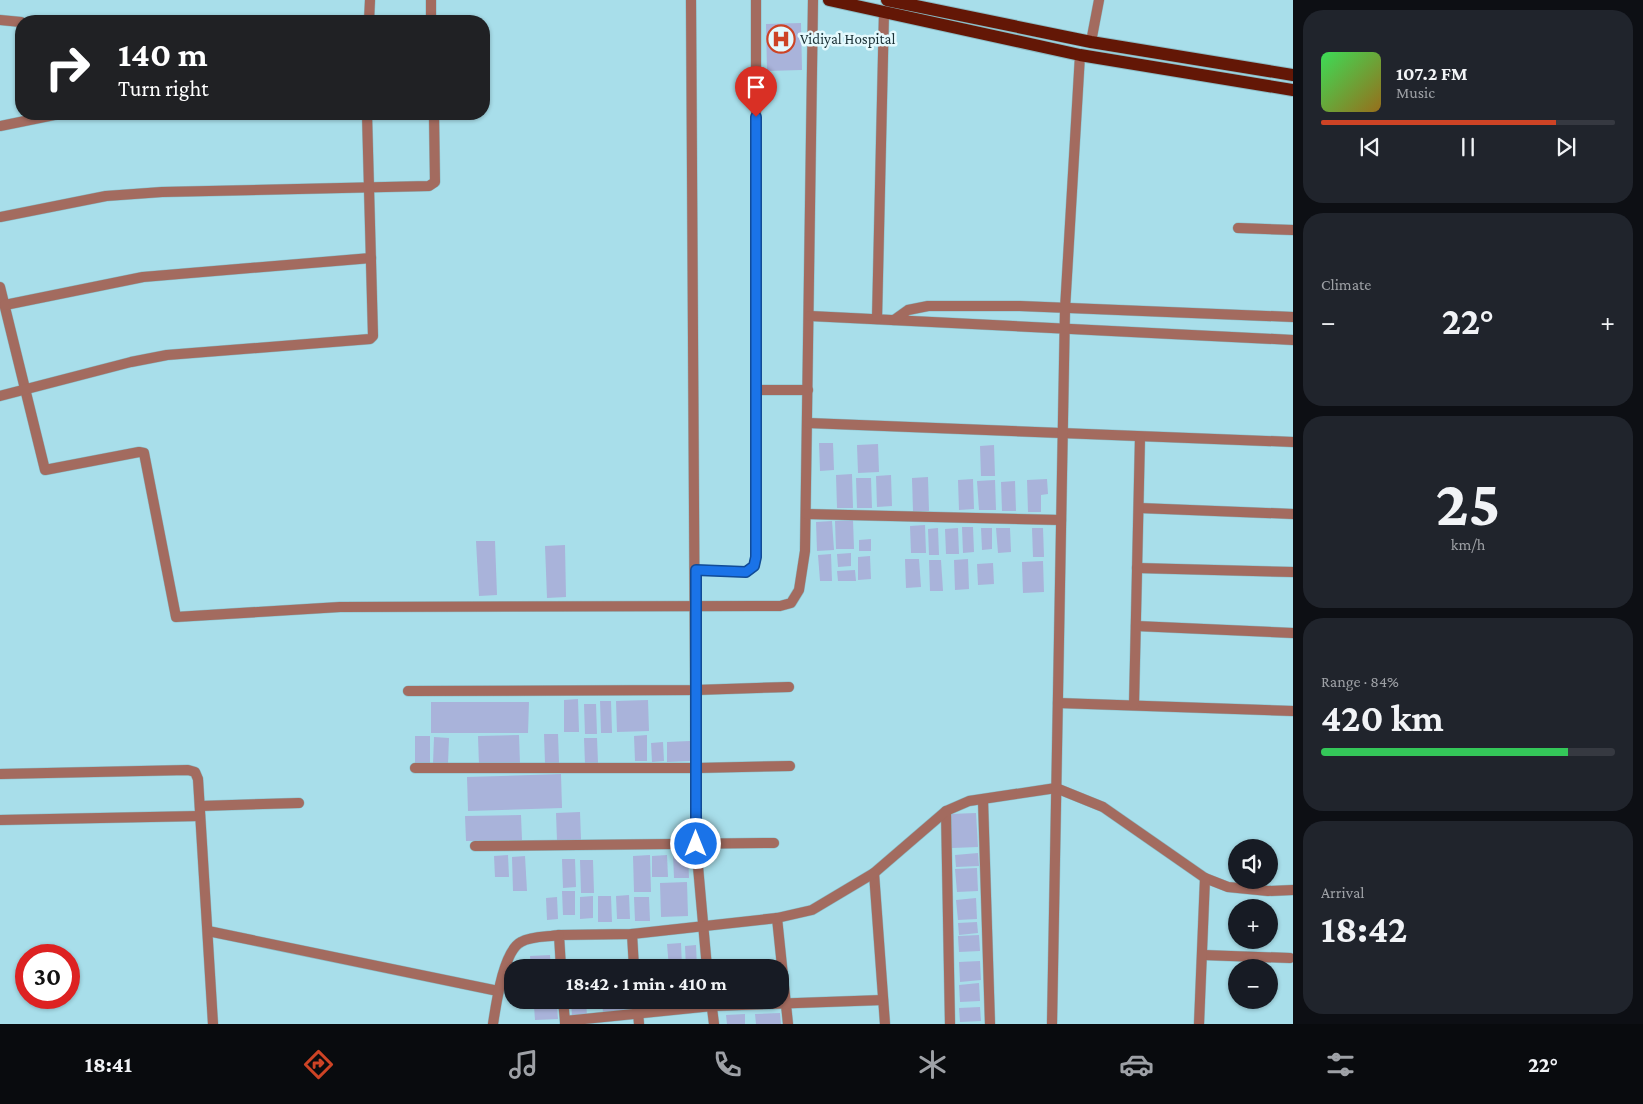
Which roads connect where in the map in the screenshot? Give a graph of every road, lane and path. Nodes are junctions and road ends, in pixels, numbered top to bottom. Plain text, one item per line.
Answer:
1 (370, 0) edge
2 (430, 0) edge
3 (691, 0) edge
4 (756, 0) edge
5 (813, 0) edge
6 (829, 0) edge
7 (1099, 0) edge
8 (889, 3) edge
9 (369, 15) edge
10 (431, 15) edge
11 (0, 20) edge
12 (15, 21) edge
13 (1091, 42) junction
14 (1080, 55) junction
15 (1293, 75) edge
16 (1293, 90) edge
17 (30, 120) edge
18 (367, 120) edge
19 (434, 120) edge
20 (0, 126) edge
21 (369, 187) junction
22 (0, 217) edge
23 (1238, 228) dead end
24 (1293, 230) edge
25 (371, 258) junction
26 (0, 288) edge
27 (5, 306) junction
28 (1065, 309) junction
29 (810, 316) junction
30 (1293, 317) edge
31 (877, 319) junction
32 (894, 320) junction
33 (1065, 328) junction
34 (1293, 340) edge
35 (26, 390) junction
36 (756, 390) junction
37 (808, 390) junction
38 (0, 396) edge
39 (808, 423) junction
40 (1063, 435) junction
41 (1140, 437) junction
42 (1293, 442) edge
43 (1139, 508) junction
44 (806, 514) junction
45 (1293, 514) edge
46 (1061, 520) junction
47 (1137, 568) junction
48 (696, 570) junction
49 (1293, 572) edge
50 (696, 606) junction
51 (1136, 626) junction
52 (1293, 633) edge
53 (789, 687) dead end
54 (696, 690) junction
55 (408, 691) dead end
56 (1058, 703) junction
57 (1134, 705) junction
58 (1293, 711) edge
59 (790, 766) dead end
60 (415, 768) dead end
61 (696, 768) junction
62 (0, 774) edge
63 (1056, 788) junction
64 (983, 800) junction
65 (299, 803) dead end
66 (200, 811) junction
67 (946, 812) junction
68 (0, 820) edge
69 (774, 843) dead end
70 (696, 844) junction
71 (475, 846) dead end
72 (874, 873) junction
73 (1205, 878) junction
74 (1293, 890) edge
75 (777, 918) junction
76 (702, 925) junction
77 (208, 931) junction
78 (632, 934) junction
79 (558, 935) junction
80 (1203, 955) junction
81 (1290, 958) dead end
82 (560, 959) edge
83 (633, 959) edge
84 (706, 959) edge
85 (781, 959) edge
86 (498, 991) junction
87 (883, 1000) junction
88 (789, 1003) edge
89 (564, 1009) edge
90 (684, 1009) edge
91 (712, 1009) edge
92 (787, 1009) edge
93 (638, 1019) edge
94 (565, 1023) edge
95 (212, 1024) edge
96 (493, 1024) edge
97 (714, 1024) edge
98 (788, 1024) edge
99 (885, 1024) edge
100 (950, 1024) edge
101 (990, 1024) edge
102 (1052, 1024) edge
103 (1200, 1024) edge

1 - 9 street
2 - 10 street
3 - 48 street
4 - 36 street
5 - 29 street
6 - 8 main road
7 - 13 street
8 - 13 main road
8 - 14 main road
8 - 31 street
11 - 12 street
13 - 15 main road
14 - 16 main road
14 - 28 street
17 - 20 street
18 - 21 street
19 - 21 street
21 - 22 street
21 - 25 street
23 - 24 street
25 - 27 street
25 - 35 street
26 - 27 street
27 - 35 street
28 - 30 street
28 - 32 street
28 - 33 street
29 - 31 street
29 - 37 street
31 - 32 street
32 - 33 street
33 - 34 street
33 - 40 street
35 - 38 street
35 - 50 street
36 - 37 street
36 - 48 street
37 - 39 street
39 - 40 street
39 - 44 street
40 - 41 street
40 - 46 street
41 - 42 street
41 - 43 street
43 - 45 street
43 - 47 street
44 - 46 street
44 - 50 street
46 - 56 street
47 - 49 street
47 - 51 street
48 - 50 street
50 - 54 street
51 - 52 street
51 - 57 street
53 - 54 street
54 - 55 street
54 - 61 street
56 - 57 street
56 - 63 street
57 - 58 street
59 - 61 street
60 - 61 street
61 - 70 street
62 - 66 street
63 - 64 street
63 - 73 street
63 - 102 street
64 - 67 street
64 - 101 street
65 - 66 street
66 - 68 street
66 - 77 street
67 - 72 street
67 - 100 street
69 - 70 street
70 - 71 street
70 - 76 street
72 - 75 street
72 - 87 street
73 - 74 street
73 - 80 street
75 - 76 street
75 - 85 street
76 - 78 street
76 - 84 street
77 - 86 street
77 - 95 street
78 - 79 street
78 - 83 street
79 - 82 street
79 - 86 street
80 - 81 street
80 - 103 street
86 - 96 street
87 - 88 street
87 - 99 street
89 - 94 street
90 - 93 street
91 - 97 street
92 - 98 street
93 - 94 street

